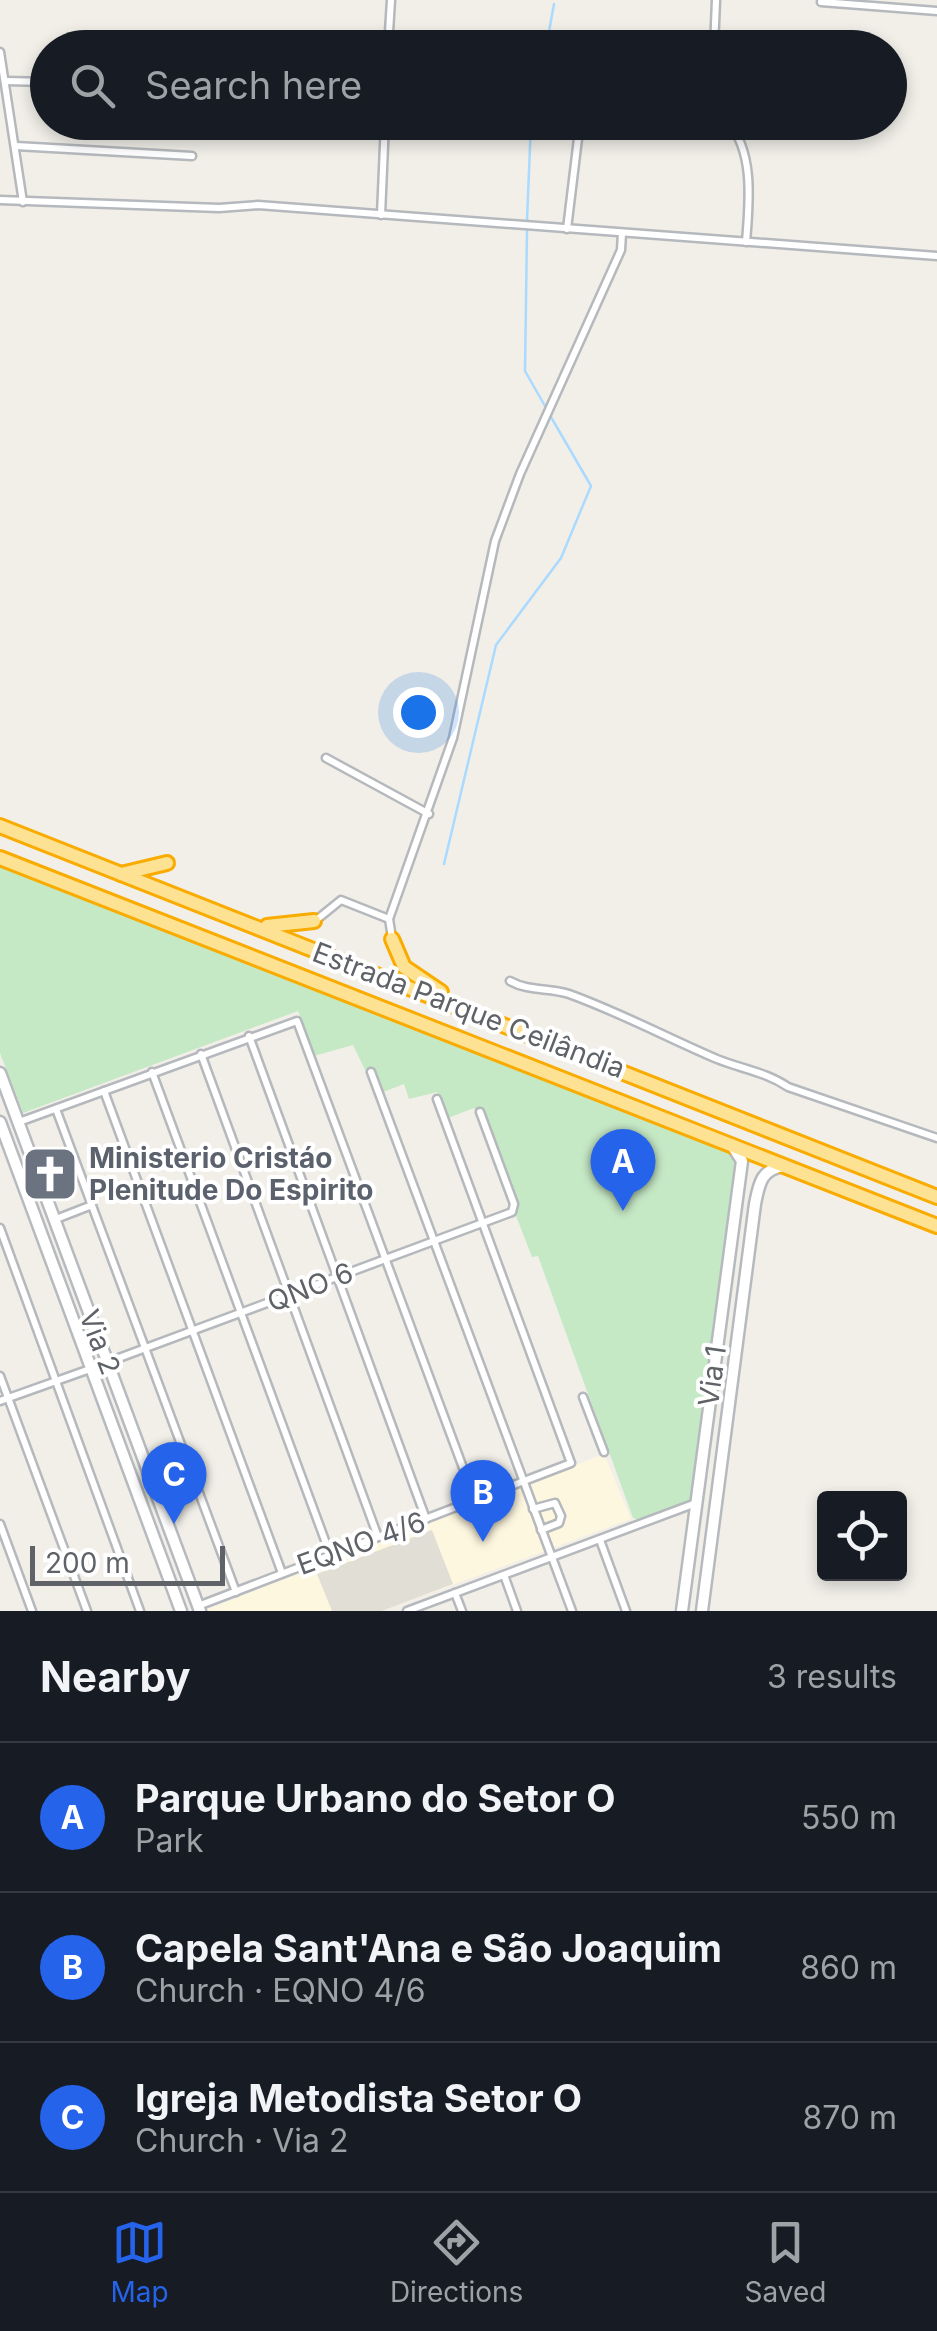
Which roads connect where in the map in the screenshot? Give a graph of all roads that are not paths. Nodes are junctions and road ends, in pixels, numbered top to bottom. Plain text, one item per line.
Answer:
1 (390, 0) edge
2 (716, 0) edge
3 (821, 2) edge
4 (937, 12) edge
5 (389, 30) edge
6 (715, 30) edge
7 (0, 52) edge
8 (5, 81) junction
9 (30, 82) edge
10 (384, 140) edge
11 (578, 140) edge
12 (740, 140) edge
13 (16, 146) junction
14 (192, 156) dead end
15 (0, 200) edge
16 (22, 202) junction
17 (381, 215) junction
18 (567, 229) junction
19 (622, 233) junction
20 (746, 242) junction
21 (937, 256) edge
22 (326, 758) dead end
23 (429, 814) junction
24 (0, 826) edge
25 (0, 858) edge
26 (167, 863) dead end
27 (118, 874) junction
28 (230, 916) junction
29 (389, 919) junction
30 (314, 921) joint
31 (392, 939) joint
32 (510, 981) dead end
33 (471, 1014) junction
34 (514, 1030) junction
35 (248, 1036) junction
36 (462, 1037) junction
37 (201, 1054) junction
38 (152, 1072) junction
39 (371, 1072) dead end
40 (0, 1073) edge
41 (104, 1091) junction
42 (437, 1099) dead end
43 (56, 1108) junction
44 (480, 1112) dead end
45 (19, 1122) junction
46 (1, 1127) edge
47 (937, 1138) edge
48 (731, 1144) junction
49 (786, 1166) junction
50 (937, 1197) edge
51 (92, 1205) junction
52 (483, 1223) junction
53 (56, 1225) junction
54 (937, 1226) edge
55 (0, 1228) edge
56 (40, 1236) junction
57 (436, 1240) junction
58 (63, 1246) junction
59 (47, 1251) junction
60 (386, 1258) junction
61 (338, 1277) junction
62 (290, 1295) junction
63 (242, 1313) junction
64 (193, 1331) junction
65 (145, 1348) junction
66 (108, 1362) junction
67 (90, 1369) junction
68 (0, 1376) edge
69 (56, 1381) junction
70 (583, 1398) dead end
71 (4, 1400) edge
72 (708, 1400) junction
73 (729, 1404) junction
74 (604, 1452) dead end
75 (524, 1481) junction
76 (152, 1482) junction
77 (134, 1486) junction
78 (474, 1500) junction
79 (159, 1501) junction
80 (696, 1504) junction
81 (142, 1506) junction
82 (533, 1509) junction
83 (426, 1519) junction
84 (0, 1524) edge
85 (541, 1530) junction
86 (378, 1536) junction
87 (600, 1540) junction
88 (330, 1555) junction
89 (551, 1558) junction
90 (282, 1573) junction
91 (504, 1576) junction
92 (236, 1592) junction
93 (455, 1592) junction
94 (199, 1608) edge
95 (32, 1611) edge
96 (86, 1611) edge
97 (140, 1611) edge
98 (181, 1611) edge
99 (407, 1611) edge
100 (462, 1611) edge
101 (517, 1611) edge
102 (572, 1611) edge
103 (626, 1611) edge
104 (682, 1611) edge
105 (702, 1611) edge

1 - 5 street
2 - 6 street
3 - 4 street
7 - 8 street
8 - 9 street
8 - 13 street
10 - 17 street
11 - 18 street
12 - 20 street
13 - 14 street
13 - 16 street
15 - 16 street
16 - 17 street
17 - 18 street
18 - 19 street
19 - 20 street
19 - 23 street
20 - 21 street
22 - 23 street
23 - 29 street
24 - 27 highway, Estrada Parque Ceilândia
25 - 36 highway, Estrada Parque Ceilândia
26 - 27 highway
27 - 28 highway, Estrada Parque Ceilândia
28 - 30 highway
28 - 33 highway, Estrada Parque Ceilândia
29 - 30 street
29 - 31 street
31 - 34 highway
32 - 47 street
33 - 34 highway, Estrada Parque Ceilândia
33 - 36 highway
34 - 50 highway, Estrada Parque Ceilândia
35 - 37 street
35 - 60 street
35 - 61 street
36 - 48 highway, Estrada Parque Ceilândia
37 - 38 street
37 - 62 street
38 - 41 street
38 - 63 street
39 - 57 street
40 - 45 main road, Via 2
41 - 43 street
41 - 64 street
42 - 52 street
43 - 45 street
43 - 51 street
44 - 52 street, QNO 6
45 - 53 main road, Via 2
46 - 56 main road, Via 2
48 - 49 highway, Estrada Parque Ceilândia
48 - 72 main road, Via 1
49 - 54 highway, Estrada Parque Ceilândia
49 - 73 main road, Via 1
51 - 53 street
51 - 65 street
52 - 57 street, QNO 6
52 - 75 street, EQNO 4/6
53 - 56 main road
53 - 58 main road, Via 2
55 - 69 street
56 - 59 main road, Via 2
57 - 60 street, QNO 6
57 - 75 street
58 - 59 main road
58 - 66 main road, Via 2
59 - 67 main road, Via 2
60 - 61 street, QNO 6
60 - 78 street
61 - 62 street, QNO 6
61 - 83 street
62 - 63 street, QNO 6
62 - 86 street
63 - 64 street, QNO 6
63 - 88 street
64 - 65 street, QNO 6
64 - 90 street
65 - 66 street, QNO 6
65 - 92 street
66 - 76 main road, Via 2
67 - 69 street
67 - 77 main road, Via 2
68 - 71 street
69 - 71 street
69 - 97 street
70 - 74 street
71 - 96 street
72 - 73 main road
72 - 80 main road, Via 1
73 - 105 main road, Via 1
75 - 78 street, EQNO 4/6
75 - 82 street
76 - 77 main road
76 - 79 main road, Via 2
77 - 81 main road, Via 2
78 - 83 street, EQNO 4/6
79 - 81 main road
79 - 94 main road, Via 2
80 - 87 street
80 - 104 main road, Via 1
81 - 98 main road, Via 2
82 - 85 street
82 - 85 street
83 - 86 street, EQNO 4/6
84 - 95 street
85 - 89 street
86 - 88 street, EQNO 4/6
87 - 89 street
87 - 103 street
88 - 90 street, EQNO 4/6
89 - 91 street
89 - 102 street
90 - 92 street, EQNO 4/6
91 - 93 street
91 - 101 street
92 - 94 street, EQNO 4/6
93 - 99 street
93 - 100 street

